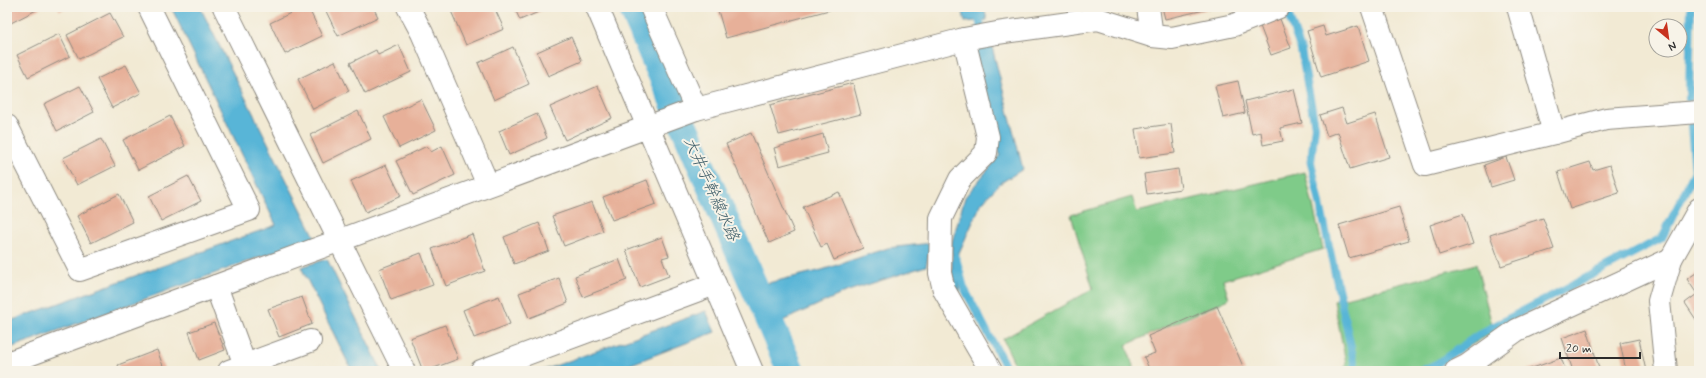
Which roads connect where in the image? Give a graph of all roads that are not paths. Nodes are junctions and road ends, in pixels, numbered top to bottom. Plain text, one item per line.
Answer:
1 (149, 7) edge
2 (224, 7) edge
3 (408, 7) edge
4 (597, 7) edge
5 (651, 7) edge
6 (1148, 7) edge
7 (1279, 7) edge
8 (1372, 7) edge
9 (1518, 7) edge
10 (1152, 36) junction
11 (964, 39) junction
12 (696, 109) junction
13 (1699, 112) edge
14 (658, 124) junction
15 (7, 126) edge
16 (1554, 133) junction
17 (488, 185) junction
18 (1699, 209) edge
19 (339, 240) junction
20 (1671, 259) junction
21 (715, 284) junction
22 (216, 286) junction
23 (310, 341) dead end
24 (7, 363) edge
25 (237, 368) edge
26 (404, 371) edge
27 (481, 371) edge
28 (752, 371) edge
29 (991, 371) edge
30 (1456, 371) edge
31 (1666, 371) edge

1 - 15 street
2 - 19 street
3 - 17 street
4 - 14 street
5 - 12 street
6 - 10 street
7 - 10 street
8 - 16 street
9 - 16 street
10 - 11 street
11 - 12 street
11 - 29 street
12 - 14 street
13 - 16 street
14 - 17 street
14 - 21 street
17 - 19 street
18 - 20 street
19 - 22 street
19 - 26 street
20 - 30 street
20 - 31 street
21 - 27 street
21 - 28 street
22 - 24 street
22 - 25 street
23 - 25 street

